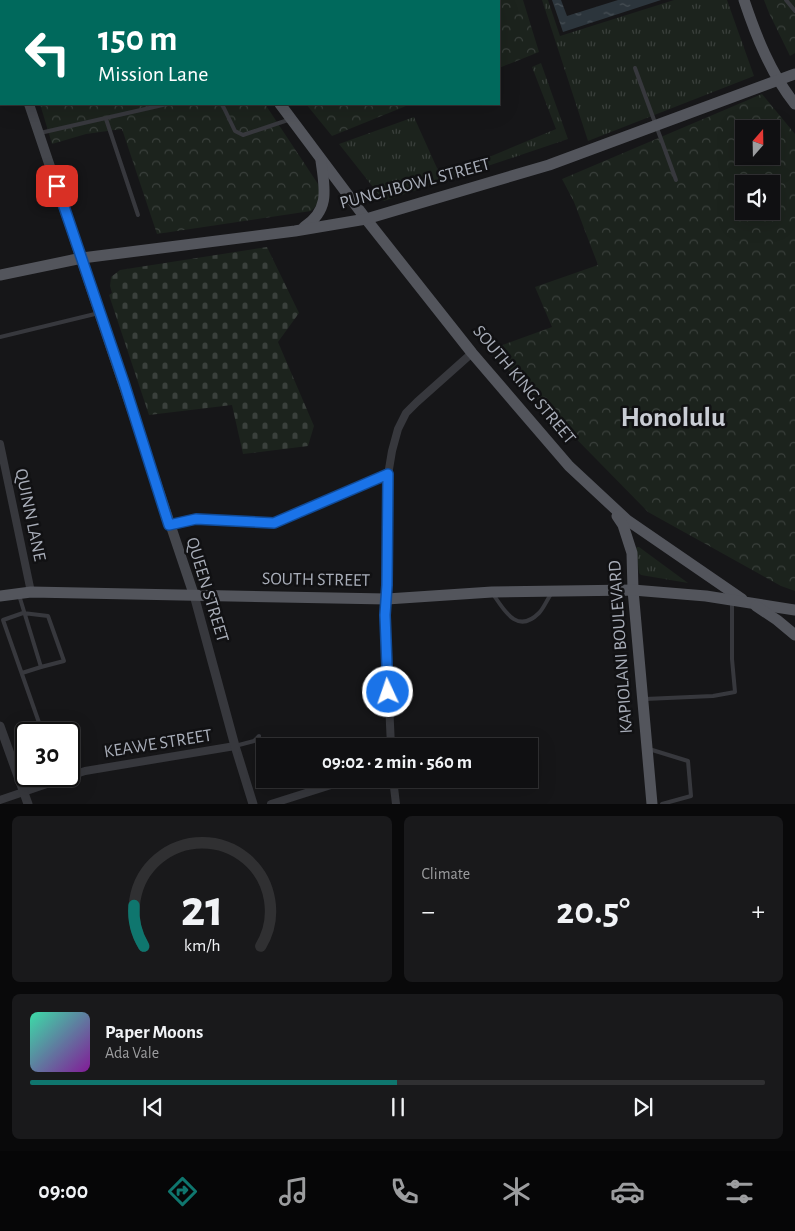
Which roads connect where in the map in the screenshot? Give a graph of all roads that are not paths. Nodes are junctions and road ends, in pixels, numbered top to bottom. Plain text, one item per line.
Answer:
1 (744, 0) edge
2 (786, 0) edge
3 (795, 11) edge
4 (635, 68) dead end
5 (795, 74) edge
6 (778, 80) junction
7 (795, 104) edge
8 (29, 105) edge
9 (163, 105) edge
10 (222, 105) edge
11 (281, 105) edge
12 (106, 119) junction
13 (290, 119) junction
14 (656, 125) junction
15 (39, 134) junction
16 (321, 160) junction
17 (676, 180) dead end
18 (138, 215) dead end
19 (366, 219) junction
20 (299, 230) junction
21 (82, 258) junction
22 (0, 275) edge
23 (101, 313) junction
24 (0, 337) edge
25 (472, 353) junction
26 (0, 444) edge
27 (388, 474) junction
28 (601, 497) junction
29 (169, 525) junction
30 (633, 590) junction
31 (553, 591) junction
32 (31, 592) junction
33 (492, 592) junction
34 (19, 594) junction
35 (194, 595) junction
36 (0, 596) edge
37 (387, 599) junction
38 (732, 600) junction
39 (751, 603) junction
40 (795, 610) edge
41 (23, 613) junction
42 (795, 635) edge
43 (41, 667) junction
44 (22, 673) junction
45 (642, 700) junction
46 (40, 722) edge
47 (0, 726) edge
48 (259, 736) dead end
49 (391, 738) edge
50 (235, 746) junction
51 (646, 748) junction
52 (322, 788) edge
53 (394, 788) edge
54 (24, 792) junction
55 (0, 800) edge
56 (28, 804) edge
57 (253, 804) edge
58 (271, 804) edge
59 (396, 804) edge
60 (652, 804) edge
61 (662, 804) edge

1 - 6 main road
2 - 3 lane
4 - 14 lane
5 - 6 main road, PUNCHBOWL STREET
6 - 7 main road
6 - 14 main road, PUNCHBOWL STREET
8 - 15 main road, QUEEN STREET
9 - 12 lane
10 - 13 lane
11 - 13 main road, SOUTH KING STREET
12 - 15 lane
12 - 18 lane
13 - 16 main road, SOUTH KING STREET
14 - 17 lane
14 - 19 main road, PUNCHBOWL STREET
15 - 21 main road, QUEEN STREET
16 - 19 main road, SOUTH KING STREET
16 - 20 main road
19 - 20 main road, PUNCHBOWL STREET
19 - 25 main road, SOUTH KING STREET
20 - 21 main road, PUNCHBOWL STREET
21 - 22 main road, PUNCHBOWL STREET
21 - 23 main road, QUEEN STREET
23 - 24 lane
23 - 29 main road, QUEEN STREET
25 - 27 street
25 - 28 main road, SOUTH KING STREET
26 - 32 street, QUINN LANE
27 - 29 street
27 - 37 street
28 - 30 main road, KAPIOLANI BOULEVARD
28 - 39 main road, SOUTH KING STREET
29 - 35 main road, QUEEN STREET
30 - 31 main road, SOUTH STREET
30 - 38 main road, SOUTH STREET
30 - 45 main road, KAPIOLANI BOULEVARD
31 - 33 main road, SOUTH STREET
31 - 33 lane
32 - 34 main road, SOUTH STREET
32 - 35 main road, SOUTH STREET
33 - 37 main road, SOUTH STREET
34 - 36 main road, SOUTH STREET
34 - 41 lane
35 - 37 main road, SOUTH STREET
35 - 50 street, QUEEN STREET
37 - 49 street
38 - 39 main road, SOUTH STREET
38 - 45 lane
39 - 40 main road, SOUTH STREET
39 - 42 main road, SOUTH KING STREET
41 - 43 lane
41 - 43 lane
41 - 44 lane
43 - 44 lane
44 - 46 lane
45 - 51 main road, KAPIOLANI BOULEVARD
47 - 54 street
48 - 50 lane
50 - 54 street, KEAWE STREET
50 - 57 street, QUEEN STREET
51 - 60 main road, KAPIOLANI BOULEVARD
51 - 61 lane
52 - 58 street
53 - 59 street
54 - 55 street, KEAWE STREET
54 - 56 street

